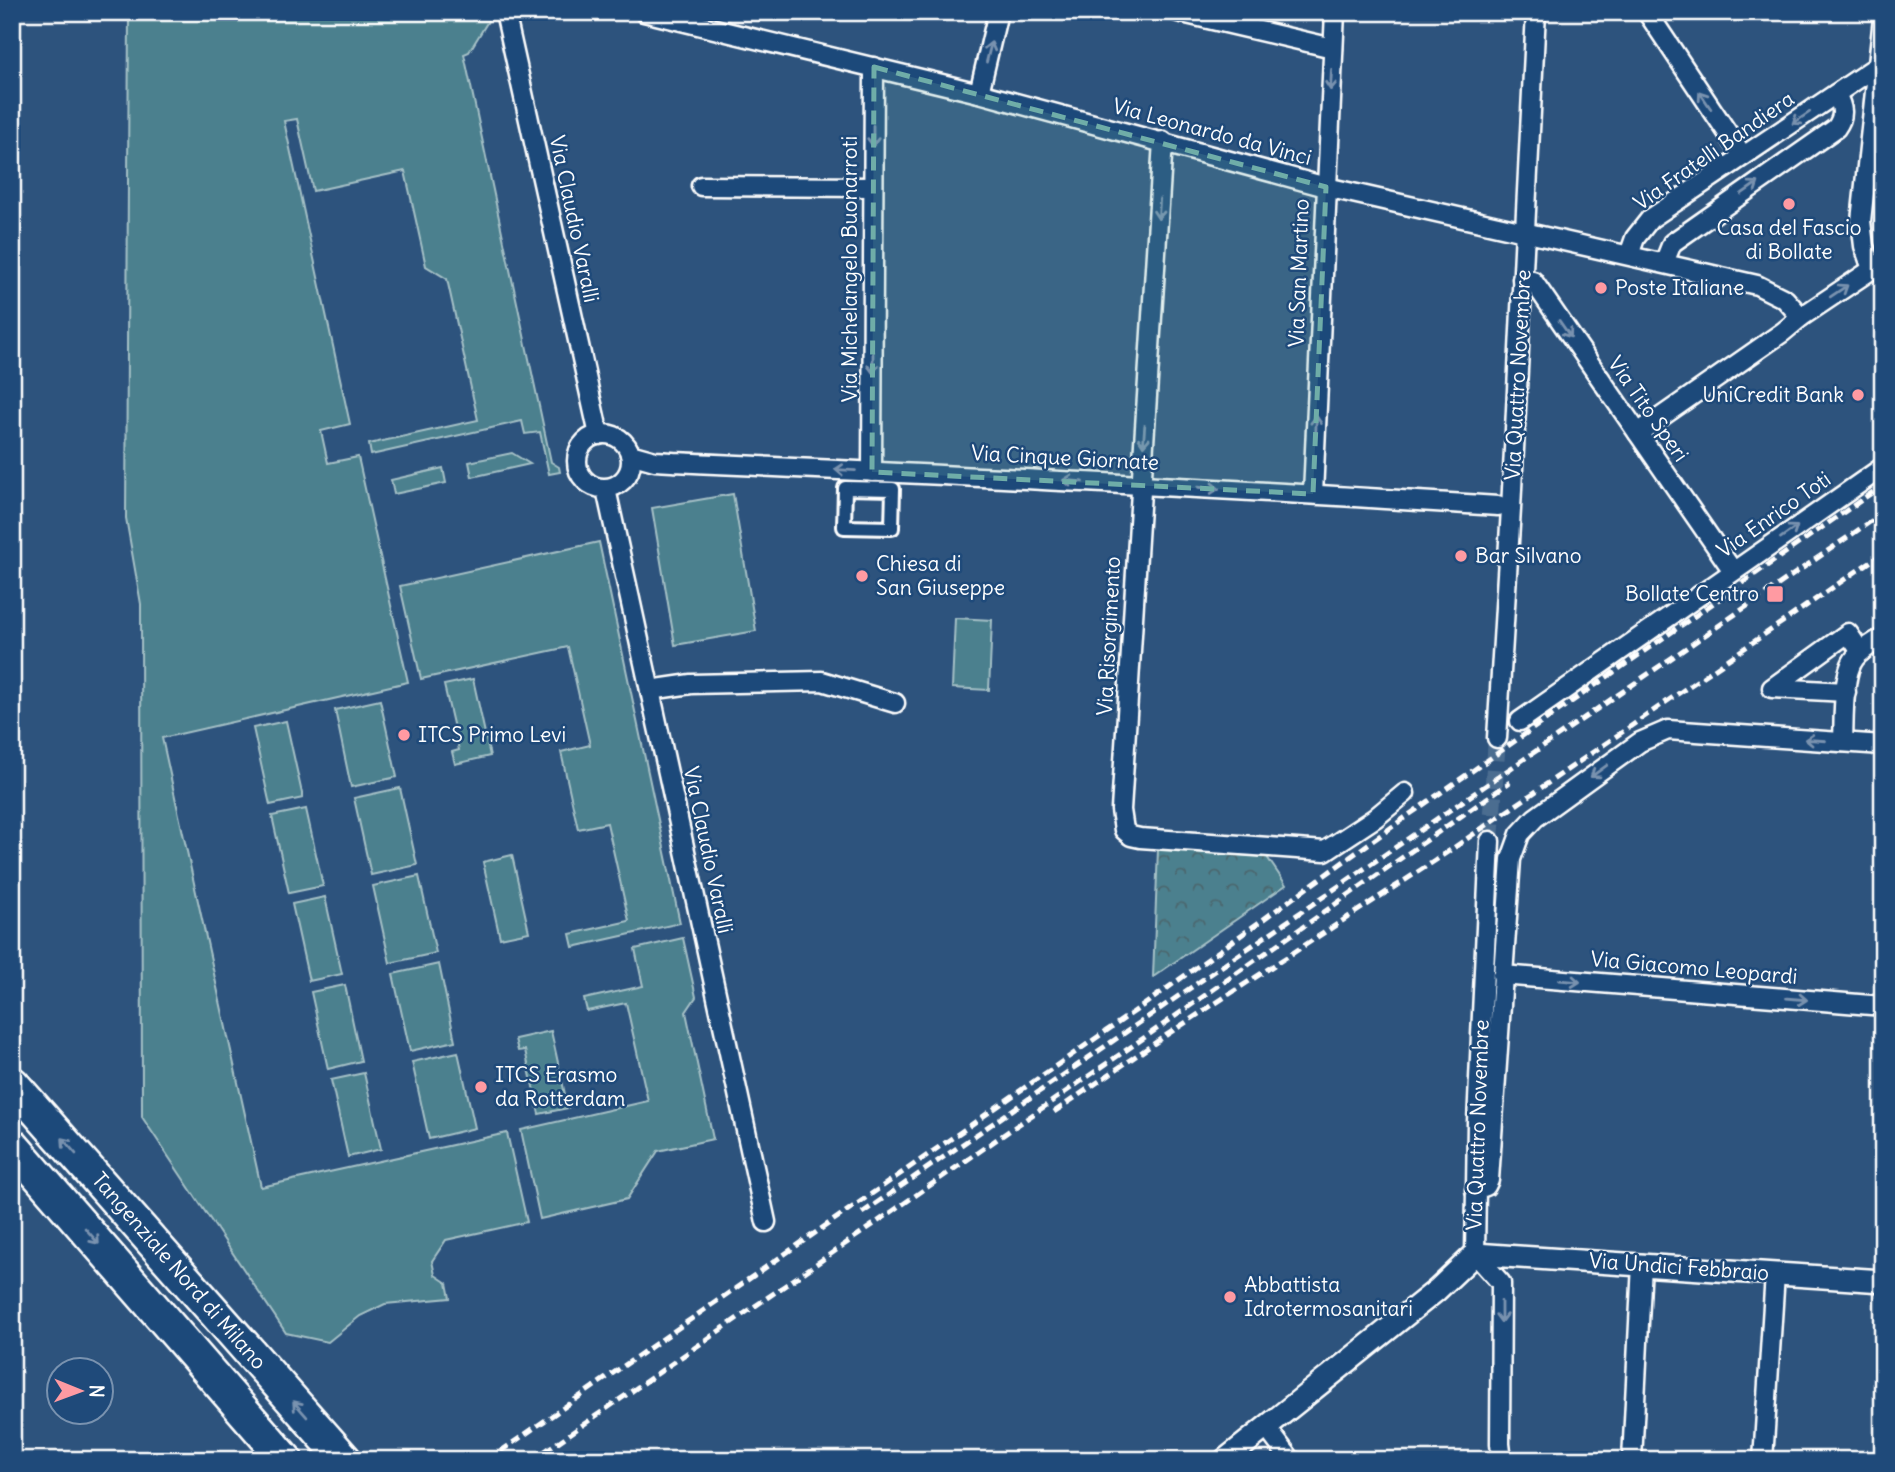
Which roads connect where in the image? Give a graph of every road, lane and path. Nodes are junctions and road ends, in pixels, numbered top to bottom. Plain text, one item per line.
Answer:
1 (505, 12) edge
2 (644, 12) edge
3 (999, 12) edge
4 (1178, 12) edge
5 (1335, 12) edge
6 (1536, 12) edge
7 (1647, 12) edge
8 (676, 16) edge
9 (1883, 18) edge
10 (1333, 48) junction
11 (1880, 64) edge
12 (874, 67) junction
13 (979, 93) junction
14 (1836, 94) junction
15 (1163, 141) junction
16 (1743, 156) junction
17 (701, 187) dead end
18 (873, 187) junction
19 (1326, 187) junction
20 (1524, 233) junction
21 (1629, 255) junction
22 (1664, 263) junction
23 (1878, 265) edge
24 (1522, 279) junction
25 (1801, 317) junction
26 (1638, 433) junction
27 (599, 435) junction
28 (630, 454) junction
29 (1883, 467) edge
30 (872, 472) junction
31 (1141, 485) junction
32 (606, 489) junction
33 (893, 489) joint
34 (1313, 494) junction
35 (1498, 506) dead end
36 (1733, 571) junction
37 (1883, 637) edge
38 (1861, 652) junction
39 (650, 690) junction
40 (1846, 692) junction
41 (895, 703) dead end
42 (1520, 720) dead end
43 (1497, 738) tunnel mouth
44 (1843, 742) junction
45 (1883, 745) edge
46 (1405, 793) dead end
47 (1490, 841) tunnel mouth
48 (1502, 975) junction
49 (1883, 1006) edge
50 (12, 1068) edge
51 (12, 1083) edge
52 (44, 1118) junction
53 (12, 1145) edge
54 (1475, 1190) junction
55 (766, 1222) dead end
56 (1475, 1254) junction
57 (1642, 1264) junction
58 (1775, 1274) junction
59 (1883, 1281) edge
60 (1266, 1427) junction
61 (286, 1460) edge
62 (345, 1460) edge
63 (1225, 1460) edge
64 (1291, 1460) edge
65 (1502, 1460) edge
66 (1632, 1460) edge
67 (1763, 1460) edge

1 - 27 street, Via Claudio Varalli
2 - 8 street, Via Leonardo da Vinci
13 -> 3 street
4 - 10 street
5 - 10 street, Via San Martino
6 - 20 street, Via Quattro Novembre
16 -> 7 street
8 - 12 street, Via Leonardo da Vinci
9 - 11 street
10 -> 19 street, Via San Martino
11 - 14 street, Via Fratelli Bandiera
11 - 23 street
12 - 13 street, Via Leonardo da Vinci
12 -> 18 street, Via Michelangelo Buonarroti
13 - 15 street, Via Leonardo da Vinci
14 -> 16 street, Via Fratelli Bandiera
22 -> 14 street
15 - 19 street, Via Leonardo da Vinci
15 -> 31 street, Via Risorgimento
16 - 21 street, Via Fratelli Bandiera
17 - 18 street
18 -> 30 street, Via Michelangelo Buonarroti
19 - 20 street, Via Leonardo da Vinci
34 -> 19 street, Via San Martino
20 - 21 street, Via Leonardo da Vinci
20 - 24 street, Via Quattro Novembre
21 - 22 street, Via Leonardo da Vinci
22 - 25 street, Via Leonardo da Vinci
25 -> 23 street
24 -> 26 street, Via Tito Speri
24 - 43 street, Via Quattro Novembre
25 - 26 street
26 - 36 street, Via Tito Speri
27 - 28 street
27 - 32 street
30 -> 28 street, Via Cinque Giornate
28 - 32 street
36 -> 29 street, Via Enrico Toti
31 -> 30 street, Via Cinque Giornate
31 -> 34 street, Via Cinque Giornate
31 - 46 street, Via Risorgimento
32 - 39 street, Via Claudio Varalli
33 - 33 street
34 - 35 street, Via Cinque Giornate
36 - 42 street, Via Enrico Toti
37 - 38 street
38 - 40 street
38 - 40 street
39 - 41 street
39 - 55 street, Via Claudio Varalli
40 - 44 street
44 - 45 street
44 -> 48 street
47 - 54 street, Via Quattro Novembre
48 -> 49 street, Via Giacomo Leopardi
48 - 54 street
50 - 52 highway
51 - 52 highway, Tangenziale Nord di Milano
62 -> 52 highway, Tangenziale Nord di Milano
53 -> 61 highway, Tangenziale Nord di Milano
54 - 56 street, Via Quattro Novembre
56 - 57 street, Via Undici Febbraio
56 - 60 street, Via Quattro Novembre
56 -> 65 street
57 - 58 street, Via Undici Febbraio
57 - 66 street
58 - 59 street, Via Undici Febbraio
58 - 67 street
60 - 63 street, Via Quattro Novembre
60 - 64 street

